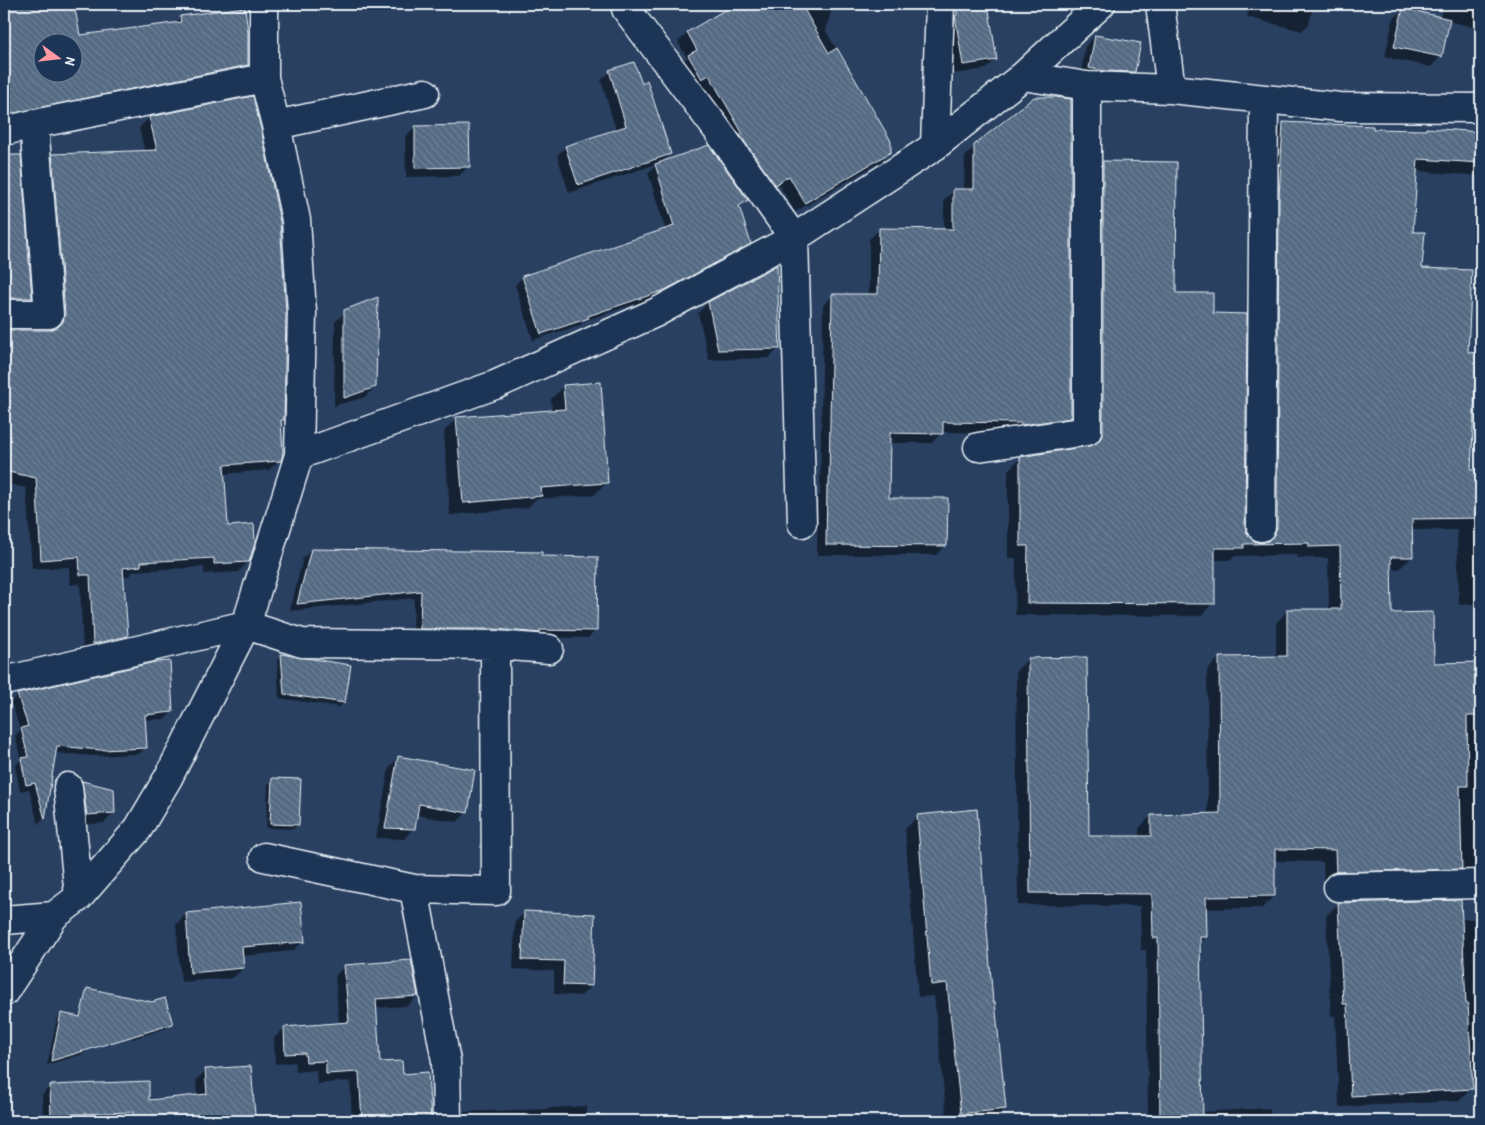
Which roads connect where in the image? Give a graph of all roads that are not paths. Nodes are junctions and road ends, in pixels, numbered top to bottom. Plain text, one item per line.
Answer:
1 (264, 4) edge
2 (625, 4) edge
3 (940, 4) edge
4 (1101, 4) edge
5 (1160, 4) edge
6 (1024, 76) junction
7 (264, 78) junction
8 (1086, 86) junction
9 (1171, 88) junction
10 (425, 93) dead end
11 (1264, 99) junction
12 (1481, 108) edge
13 (34, 124) junction
14 (276, 125) junction
15 (4, 131) edge
16 (935, 146) junction
17 (794, 238) junction
18 (4, 314) edge
19 (978, 447) dead end
20 (299, 455) junction
21 (802, 524) dead end
22 (1261, 527) dead end
23 (246, 625) junction
24 (495, 645) junction
25 (549, 648) dead end
26 (4, 681) edge
27 (68, 787) dead end
28 (264, 857) dead end
29 (1481, 883) edge
30 (1338, 887) dead end
31 (414, 889) junction
32 (1481, 890) edge
33 (79, 897) junction
34 (54, 916) junction
35 (4, 920) edge
36 (4, 992) edge
37 (447, 1121) edge

1 - 7 street
2 - 17 street
3 - 16 street
4 - 6 street
5 - 9 street
6 - 8 street
6 - 16 street
7 - 13 street
7 - 14 street
8 - 9 street
8 - 19 street
9 - 11 street
10 - 14 street
11 - 12 street
11 - 22 street
13 - 15 street
13 - 18 street
14 - 20 street
16 - 17 street
17 - 20 street
17 - 21 street
20 - 23 street
23 - 24 street
23 - 26 street
23 - 33 street
24 - 25 street
24 - 31 street
27 - 33 street
28 - 31 street
29 - 30 street
29 - 32 street
31 - 37 street
33 - 34 street
34 - 35 street
34 - 36 street

